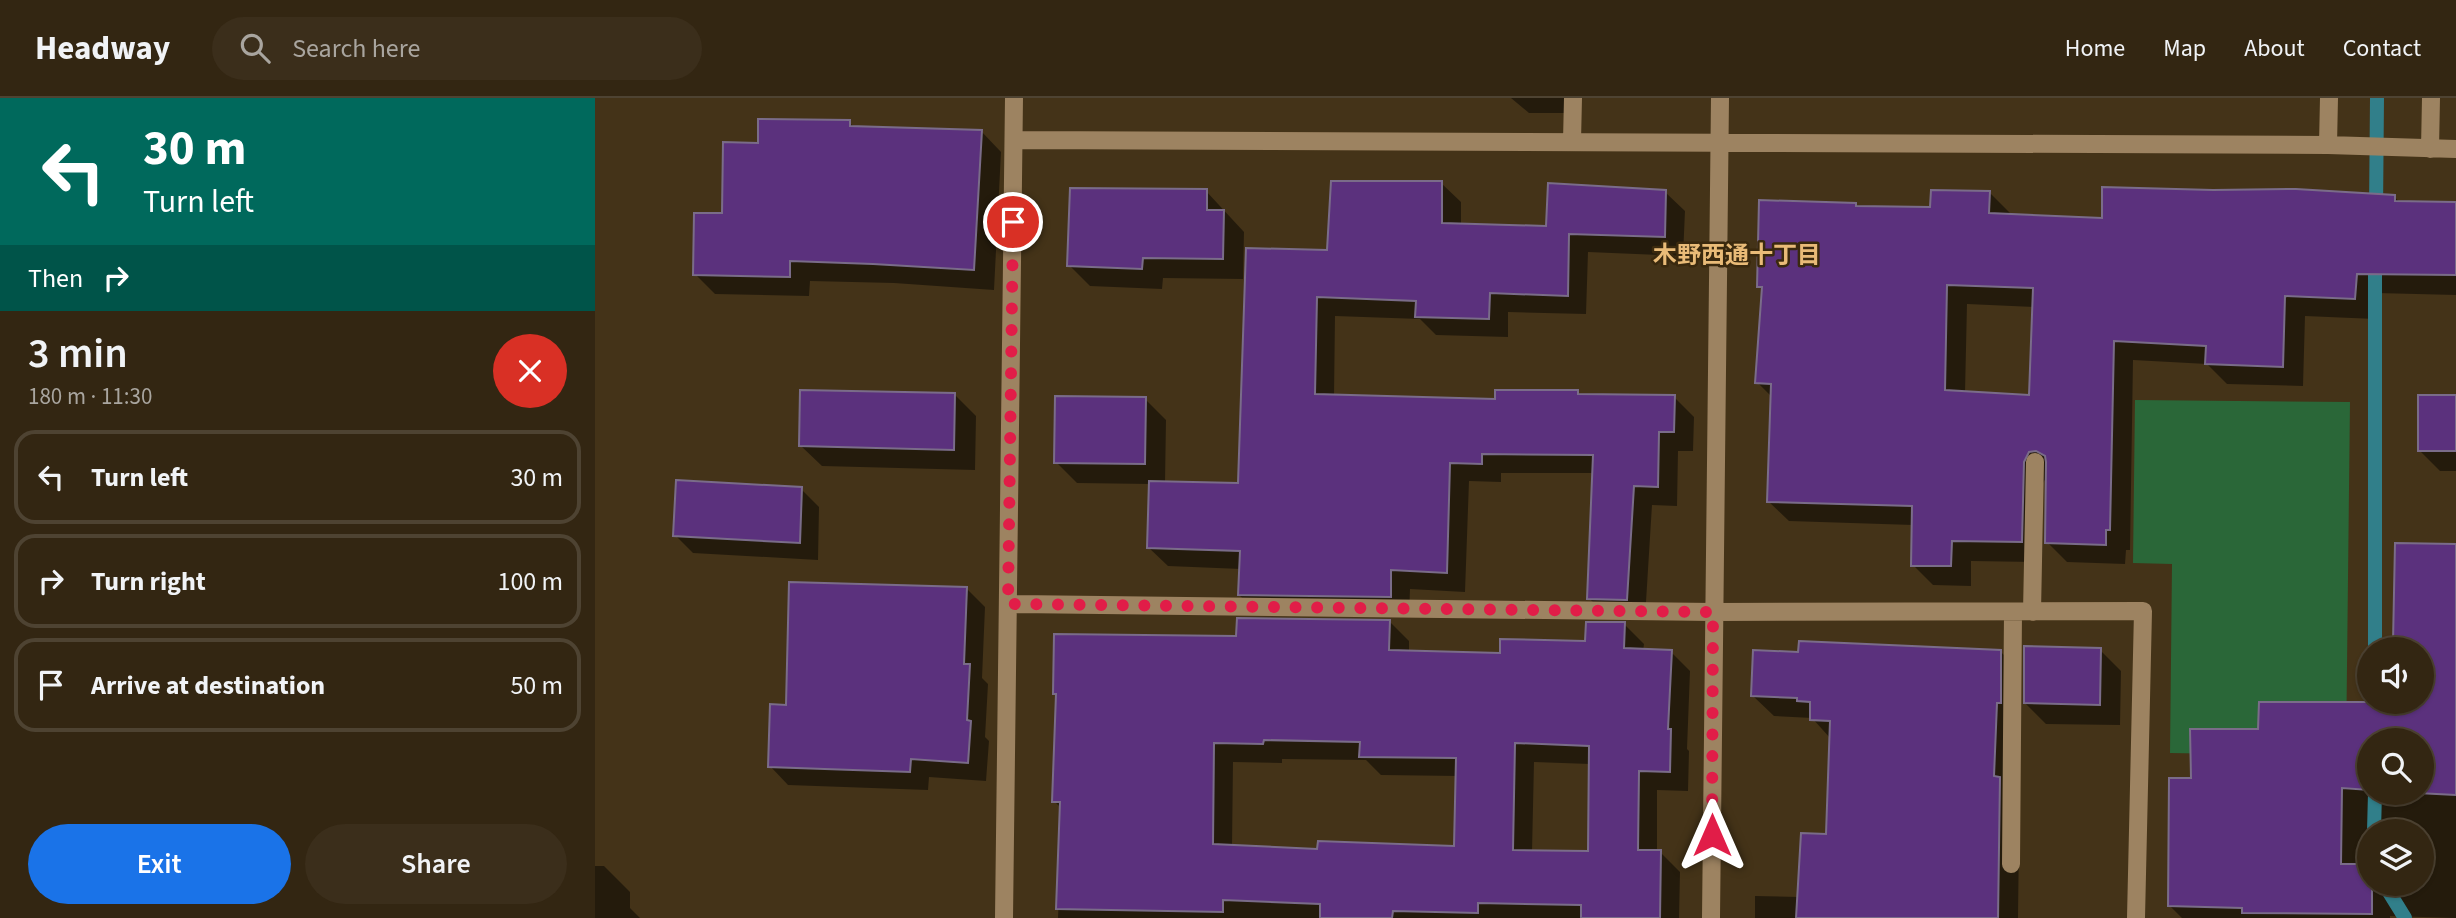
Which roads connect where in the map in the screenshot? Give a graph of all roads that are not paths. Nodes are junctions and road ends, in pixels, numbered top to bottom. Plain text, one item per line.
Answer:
1 (1014, 98) edge
2 (1573, 98) edge
3 (1720, 98) edge
4 (2329, 98) edge
5 (2431, 98) edge
6 (1014, 140) junction
7 (1572, 141) junction
8 (1720, 142) junction
9 (2328, 145) junction
10 (2430, 149) junction
11 (2456, 149) edge
12 (2035, 462) dead end
13 (1008, 604) junction
14 (1713, 612) junction
15 (2013, 612) junction
16 (2032, 612) junction
17 (2011, 864) dead end
18 (1004, 918) edge
19 (1711, 918) edge
20 (2136, 918) edge

1 - 6 street
2 - 7 street
3 - 8 street
4 - 9 street
5 - 10 street
6 - 7 street
6 - 13 street
7 - 8 street
8 - 9 street
8 - 14 street
9 - 10 street
10 - 11 street
12 - 16 street
13 - 14 street
13 - 18 street
14 - 15 street
14 - 19 street
15 - 16 street
15 - 17 street
16 - 20 street

